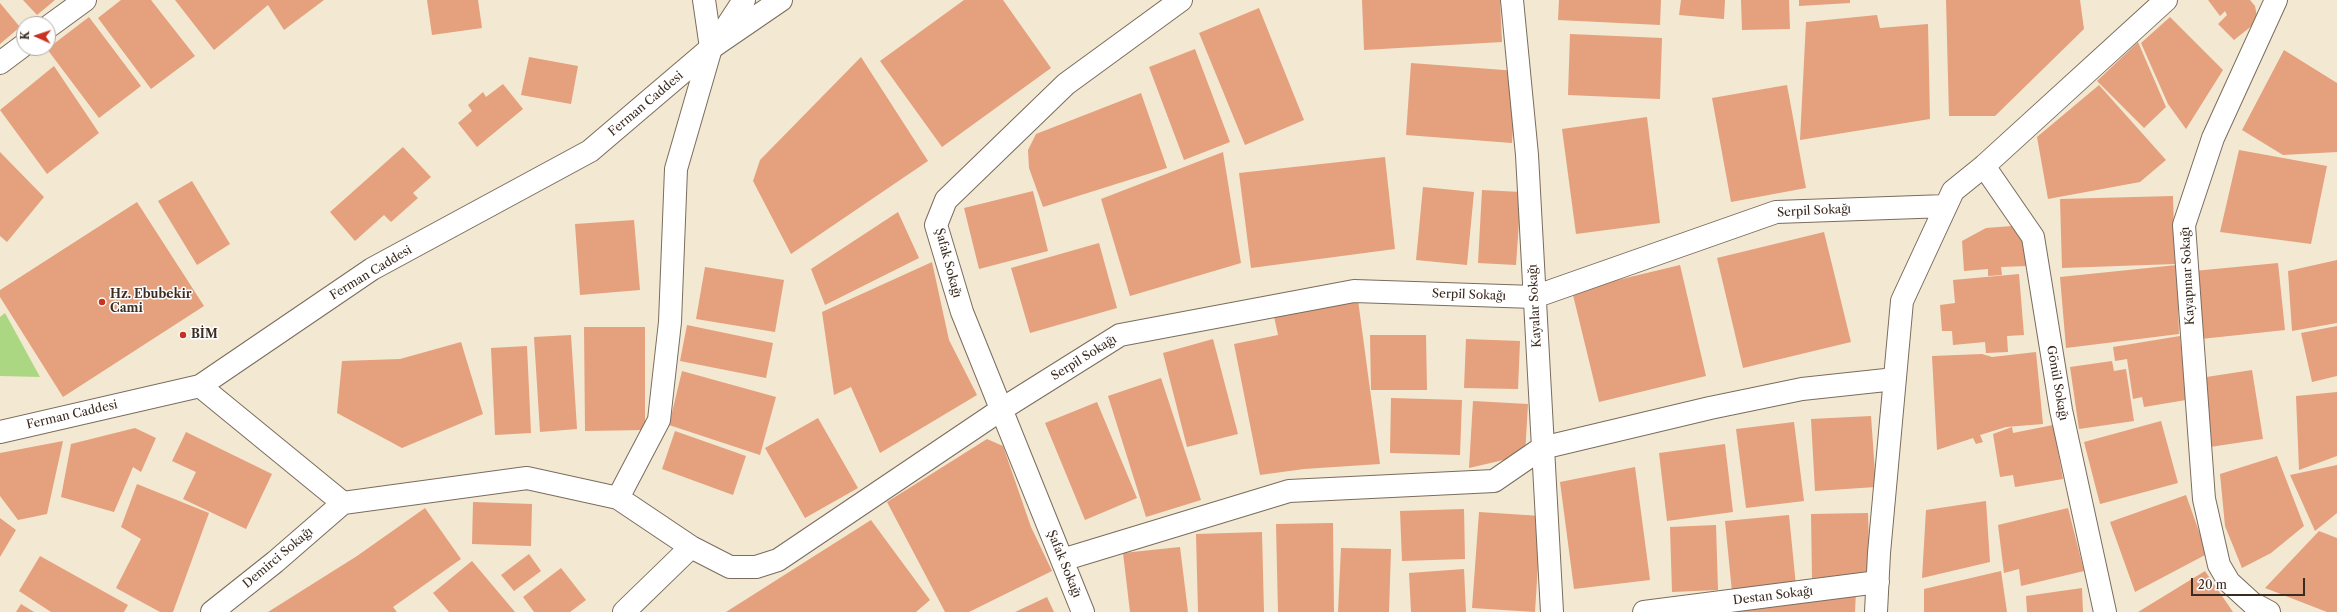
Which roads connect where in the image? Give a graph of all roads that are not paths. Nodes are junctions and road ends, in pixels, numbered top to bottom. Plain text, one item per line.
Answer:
1 (85, 0) edge
2 (704, 0) edge
3 (744, 0) edge
4 (781, 0) edge
5 (1181, 0) edge
6 (1512, 0) edge
7 (2166, 0) edge
8 (2276, 0) edge
9 (56, 21) edge
10 (711, 48) junction
11 (16, 51) edge
12 (0, 63) edge
13 (1984, 166) junction
14 (1946, 206) junction
15 (1534, 297) junction
16 (1895, 379) junction
17 (200, 386) junction
18 (1002, 408) junction
19 (0, 432) edge
20 (1542, 448) junction
21 (618, 498) junction
22 (343, 503) junction
23 (691, 547) junction
24 (1062, 560) junction
25 (1878, 582) junction
26 (212, 612) edge
27 (624, 612) edge
28 (1083, 612) edge
29 (1552, 612) edge
30 (1644, 612) edge
31 (1876, 612) edge
32 (2105, 612) edge
33 (2269, 612) edge

1 - 9 street
2 - 10 street
3 - 10 street, Ferman Caddesi
4 - 10 street, Ferman Caddesi
5 - 18 street, Şafak Sokağı
6 - 15 street, Kayalar Sokağı
7 - 13 street
8 - 33 street, Kayapınar Sokağı
10 - 17 street, Ferman Caddesi
10 - 21 street
11 - 12 street
13 - 14 street
13 - 32 street, Gönül Sokağı
14 - 15 street, Serpil Sokağı
14 - 16 street
15 - 18 street, Serpil Sokağı
15 - 20 street, Kayalar Sokağı
16 - 20 street
16 - 25 street
17 - 19 street, Ferman Caddesi
17 - 22 street
18 - 23 street, Serpil Sokağı
18 - 24 street, Şafak Sokağı
20 - 24 street
20 - 29 street, Kayalar Sokağı
21 - 22 street
21 - 23 street, Serpil Sokağı
22 - 26 street, Demirci Sokağı
23 - 27 street
24 - 28 street, Şafak Sokağı
25 - 30 street, Destan Sokağı
25 - 31 street

